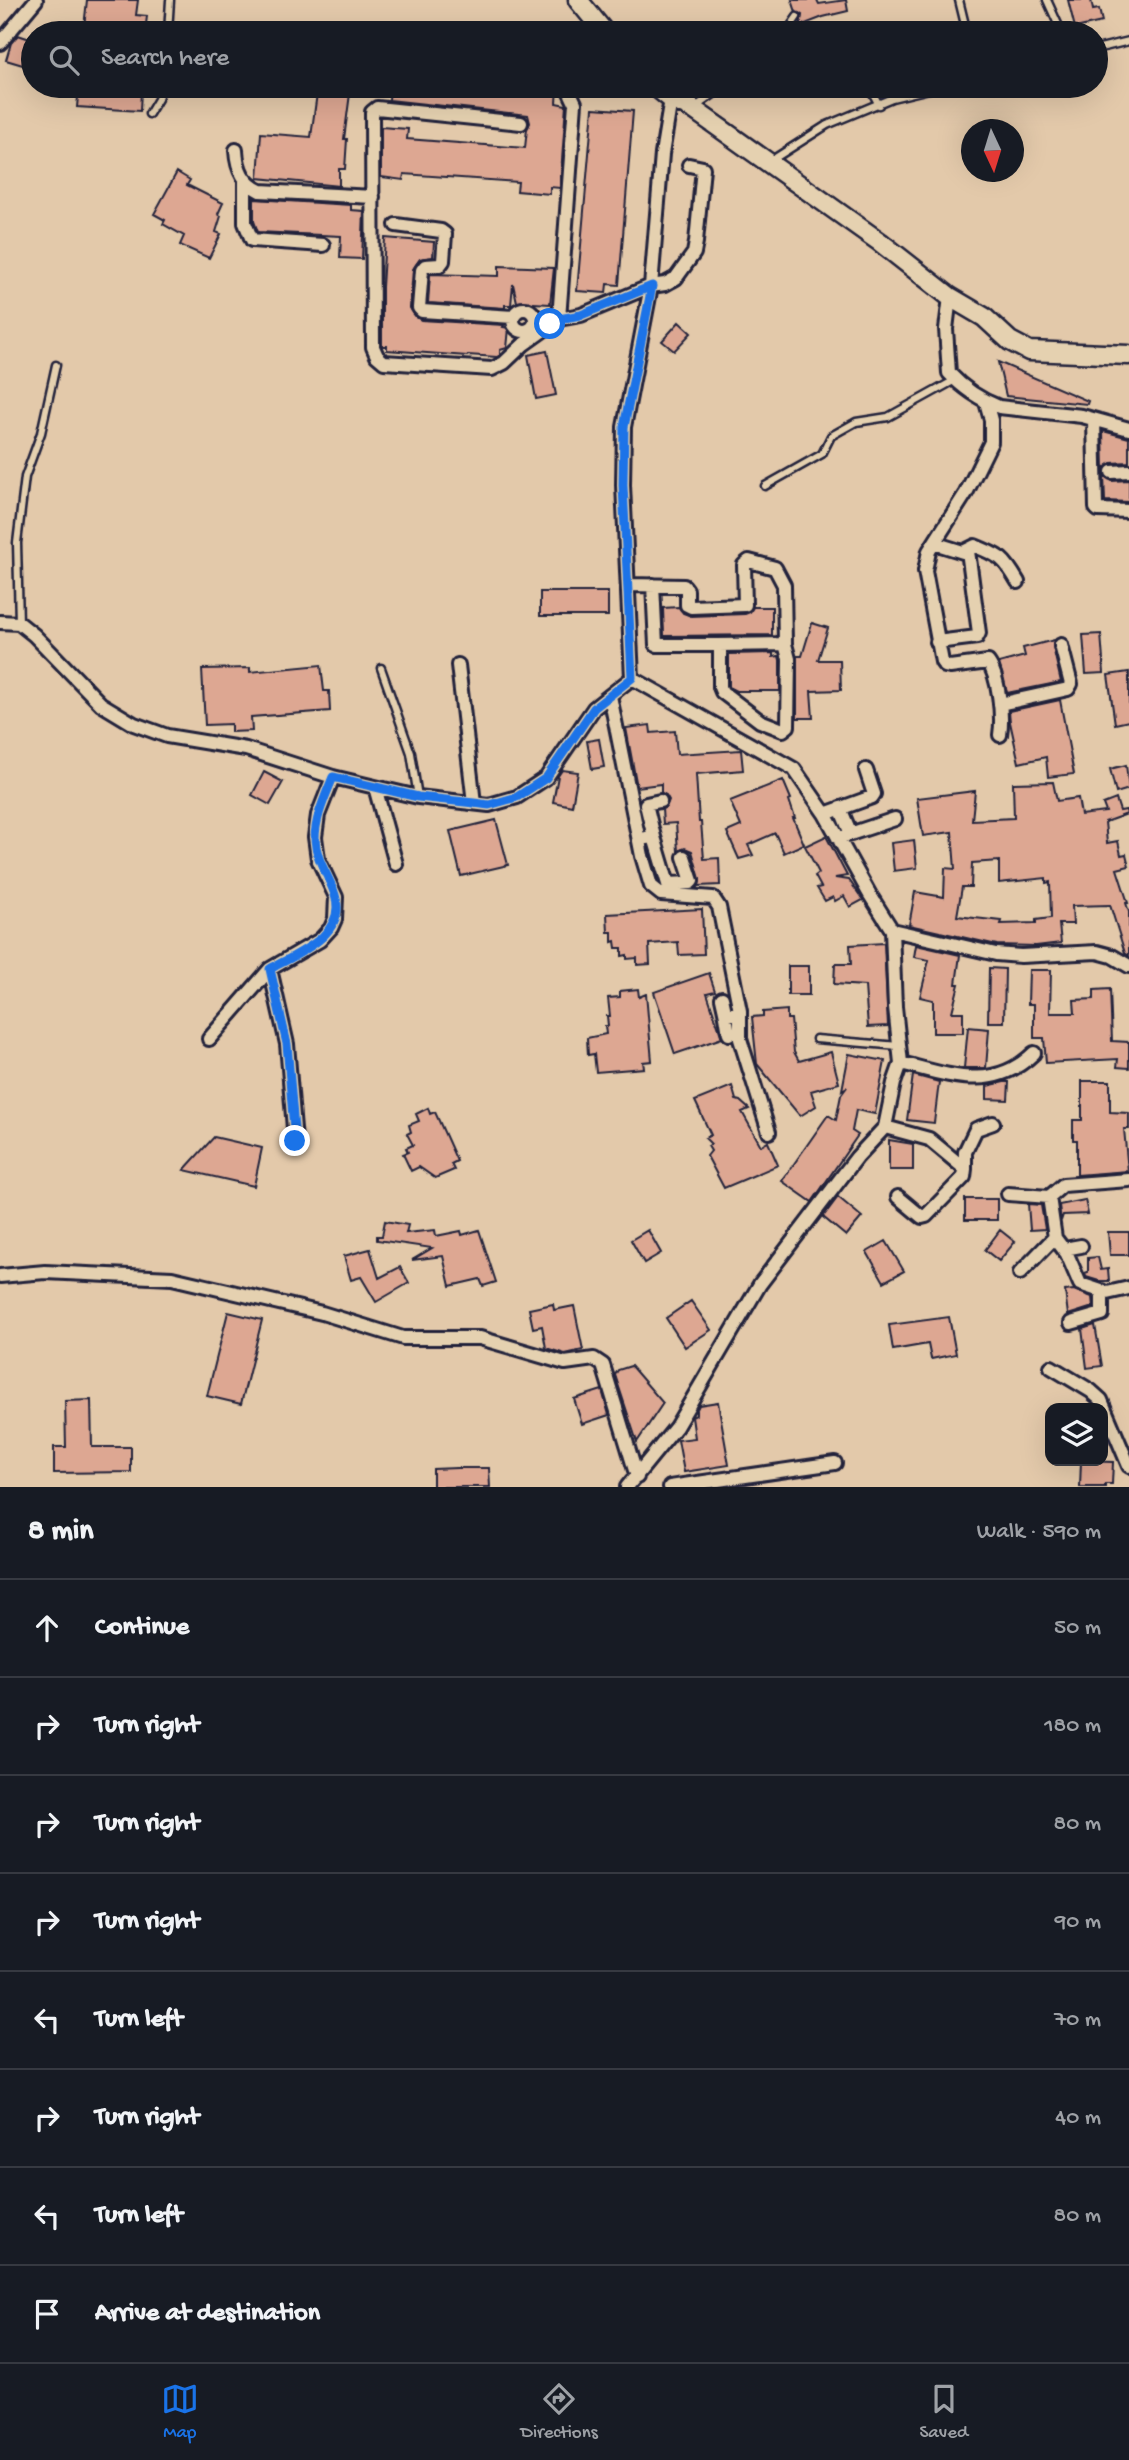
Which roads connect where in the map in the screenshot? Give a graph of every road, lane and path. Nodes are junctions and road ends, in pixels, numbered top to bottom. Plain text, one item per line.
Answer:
1 (36, 0) edge
2 (170, 0) edge
3 (578, 0) edge
4 (959, 0) edge
5 (1047, 0) edge
6 (797, 17) dead end
7 (169, 21) edge
8 (595, 21) edge
9 (794, 21) edge
10 (964, 21) edge
11 (1057, 21) edge
12 (1129, 41) edge
13 (0, 43) edge
14 (1108, 46) edge
15 (158, 98) edge
16 (573, 98) edge
17 (708, 98) edge
18 (875, 98) edge
19 (892, 98) edge
20 (671, 99) joint
21 (879, 105) junction
22 (692, 109) junction
23 (149, 114) dead end
24 (521, 123) dead end
25 (236, 150) dead end
26 (767, 163) junction
27 (689, 165) dead end
28 (245, 181) junction
29 (373, 197) junction
30 (396, 225) dead end
31 (323, 245) dead end
32 (652, 286) junction
33 (950, 297) junction
34 (555, 321) junction
35 (1129, 355) edge
36 (56, 365) dead end
37 (955, 380) junction
38 (986, 402) junction
39 (1094, 421) junction
40 (1129, 429) edge
41 (1129, 471) edge
42 (1112, 472) dead end
43 (765, 486) dead end
44 (1129, 510) edge
45 (934, 543) junction
46 (968, 551) junction
47 (1018, 582) dead end
48 (629, 585) junction
49 (653, 585) junction
50 (0, 622) edge
51 (19, 623) junction
52 (937, 642) junction
53 (785, 644) junction
54 (631, 645) junction
55 (656, 645) junction
56 (718, 645) junction
57 (1061, 645) dead end
58 (457, 665) dead end
59 (381, 668) dead end
60 (632, 678) junction
61 (610, 696) junction
62 (1000, 704) junction
63 (1000, 735) dead end
64 (866, 770) dead end
65 (333, 777) junction
66 (375, 787) junction
67 (418, 797) junction
68 (660, 801) dead end
69 (474, 803) junction
70 (840, 808) junction
71 (825, 814) junction
72 (895, 819) dead end
73 (852, 834) junction
74 (654, 836) junction
75 (838, 838) junction
76 (638, 839) junction
77 (658, 854) junction
78 (642, 856) junction
79 (396, 864) dead end
80 (663, 870) junction
81 (647, 873) junction
82 (892, 930) junction
83 (1129, 966) edge
84 (270, 969) junction
85 (722, 998) dead end
86 (740, 1011) junction
87 (726, 1016) junction
88 (729, 1034) dead end
89 (209, 1039) dead end
90 (816, 1039) dead end
91 (899, 1045) junction
92 (1034, 1053) dead end
93 (901, 1063) junction
94 (993, 1123) dead end
95 (885, 1127) junction
96 (769, 1132) dead end
97 (295, 1141) dead end
98 (965, 1169) junction
99 (1129, 1180) edge
100 (1008, 1195) dead end
101 (898, 1197) dead end
102 (1049, 1197) junction
103 (1055, 1237) junction
104 (1081, 1246) dead end
105 (1064, 1249) junction
106 (1020, 1273) dead end
107 (0, 1276) edge
108 (1129, 1288) edge
109 (1102, 1291) junction
110 (1071, 1323) dead end
111 (1051, 1367) dead end
112 (835, 1463) dead end
113 (1129, 1466) edge
114 (638, 1477) junction
115 (627, 1487) edge
116 (670, 1487) edge

1 - 13 street
2 - 7 lane
3 - 8 street
4 - 10 lane
5 - 11 lane
6 - 9 lane
12 - 14 lane
15 - 23 lane
16 - 34 street
17 - 22 lane
18 - 21 lane
19 - 21 lane
20 - 22 street
20 - 32 street
21 - 26 lane
22 - 26 street
24 - 29 street
25 - 28 street
26 - 33 street
27 - 32 street
28 - 29 street
28 - 31 street
29 - 34 street
30 - 34 street
32 - 34 street
32 - 48 street
33 - 35 street
33 - 37 street
36 - 51 lane
37 - 38 street
37 - 43 lane
38 - 39 street
38 - 45 street
39 - 40 street
39 - 44 street
41 - 42 street
45 - 46 street
45 - 52 street
46 - 47 street
46 - 52 street
48 - 49 street
48 - 54 street
49 - 53 street
49 - 55 street
50 - 51 street
51 - 65 street
52 - 62 street
53 - 56 street
53 - 56 street
54 - 55 street
54 - 60 street
55 - 56 street
57 - 62 street
58 - 69 street
59 - 67 lane
60 - 61 street
60 - 71 street
61 - 69 street
61 - 76 street
62 - 63 street
64 - 70 street
65 - 66 street
65 - 84 street
66 - 67 street
66 - 79 street
67 - 69 street
68 - 74 street
70 - 71 street
70 - 73 street
71 - 75 street
72 - 73 street
73 - 75 street
74 - 76 street
74 - 77 street
75 - 82 street
76 - 78 street
77 - 78 street
77 - 80 street
77 - 80 street
78 - 81 street
80 - 81 street
81 - 86 street
82 - 83 street
82 - 91 street
84 - 89 street
84 - 97 street
85 - 87 street
86 - 87 street
86 - 96 street
87 - 88 street
90 - 91 lane
91 - 93 street
92 - 93 street
93 - 95 street
94 - 98 street
95 - 98 street
95 - 114 street
98 - 101 street
99 - 102 street
100 - 102 street
102 - 103 street
103 - 105 street
103 - 106 street
104 - 105 street
105 - 109 street
107 - 114 street
108 - 109 street
109 - 110 street
111 - 113 street
112 - 116 street
114 - 115 street

